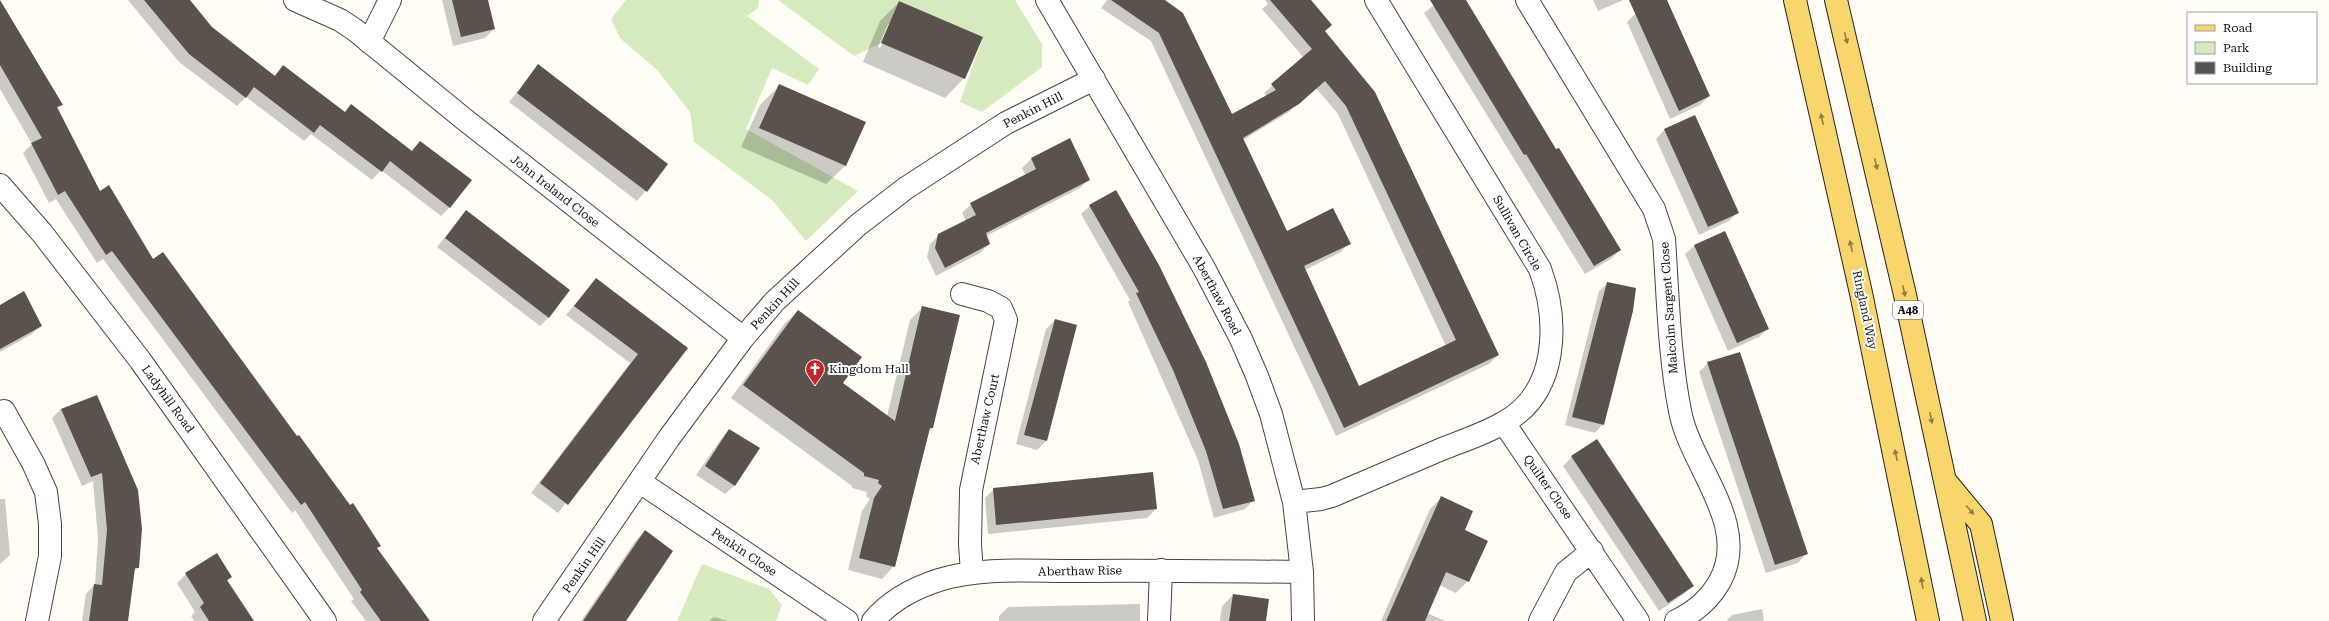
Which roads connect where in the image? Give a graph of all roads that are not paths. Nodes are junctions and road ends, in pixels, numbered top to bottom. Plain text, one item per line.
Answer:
1 (295, 0) edge
2 (390, 0) edge
3 (1047, 0) edge
4 (1376, 0) edge
5 (1527, 0) edge
6 (1795, 0) edge
7 (1836, 0) edge
8 (369, 42) junction
9 (1094, 79) junction
10 (0, 185) edge
11 (962, 294) dead end
12 (743, 338) junction
13 (4, 411) dead end
14 (1504, 423) junction
15 (1944, 481) junction
16 (640, 482) junction
17 (1294, 502) junction
18 (1592, 551) junction
19 (1161, 570) junction
20 (1302, 572) junction
21 (972, 573) junction
22 (38, 621) edge
23 (325, 621) edge
24 (544, 621) edge
25 (848, 621) edge
26 (873, 621) edge
27 (1159, 621) edge
28 (1303, 621) edge
29 (1540, 621) edge
30 (1638, 621) edge
31 (1676, 621) edge
32 (1928, 621) edge
33 (1975, 621) edge
34 (2002, 621) edge

1 - 8 street, John Ireland Close
2 - 8 street
3 - 9 street, Aberthaw Road
4 - 14 street, Sullivan Circle
5 - 31 street, Malcolm Sargent Close
32 -> 6 main road, Ringland Way
7 -> 15 main road, A48
8 - 12 street, John Ireland Close
9 - 12 street, Penkin Hill
9 - 17 street, Aberthaw Road
10 - 23 street, Ladyhill Road
11 - 21 street, Aberthaw Court
12 - 16 street, Penkin Hill
13 - 22 street
14 - 17 street, Sullivan Circle
14 - 18 street, Quilter Close
15 - 33 main road, A48
15 -> 34 main road, A48
16 - 24 street, Penkin Hill
16 - 25 street, Penkin Close
17 - 20 street, Aberthaw Road
18 - 29 street
18 - 30 street, Quilter Close
19 - 20 street, Aberthaw Rise
19 - 21 street, Aberthaw Rise
19 - 27 street
20 - 28 street, Aberthaw Road
21 - 26 street, Aberthaw Rise

